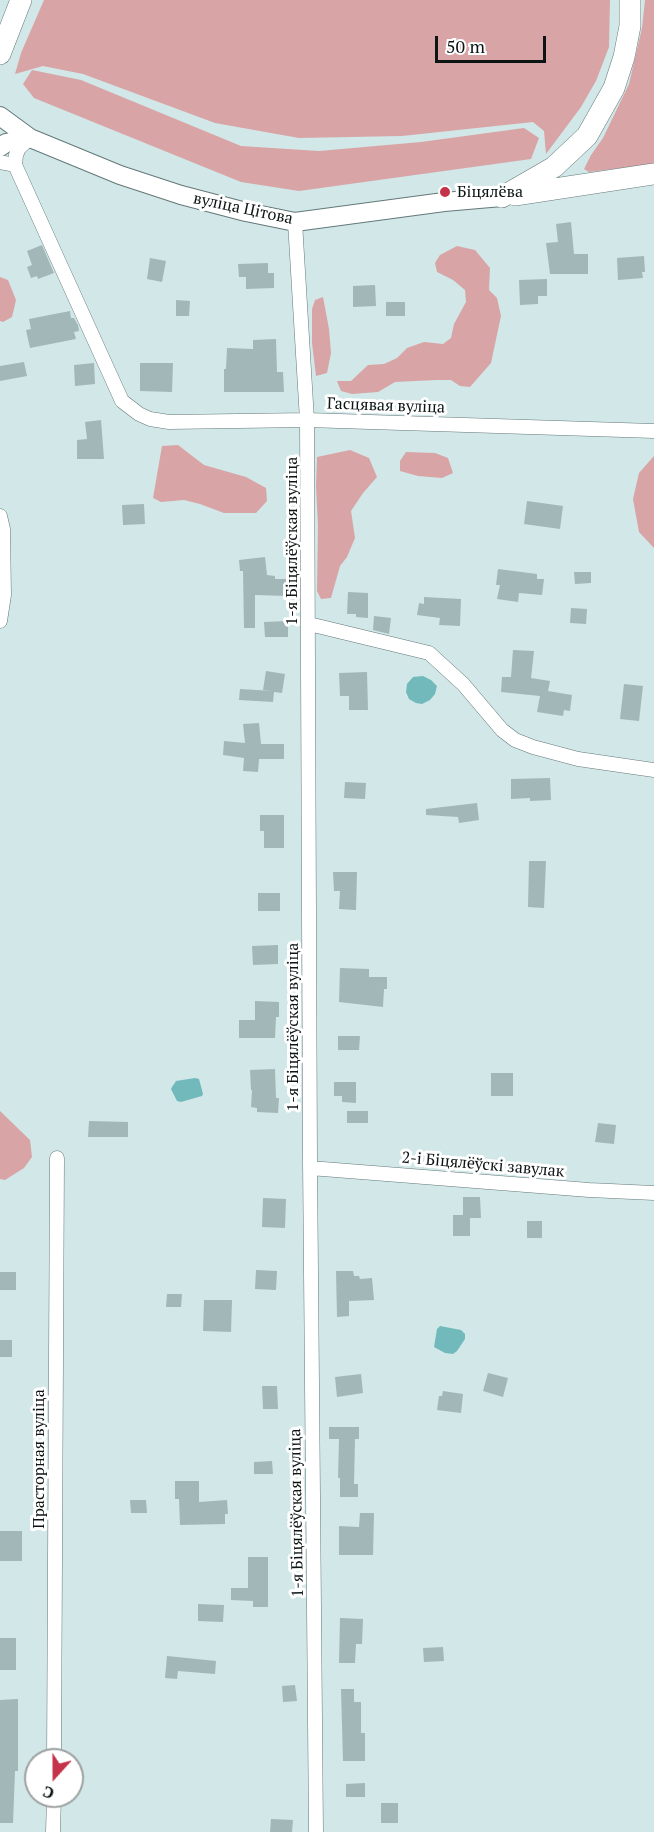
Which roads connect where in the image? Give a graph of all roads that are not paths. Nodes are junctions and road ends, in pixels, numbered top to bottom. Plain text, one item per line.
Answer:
1 (21, 0) edge
2 (630, 0) edge
3 (0, 54) edge
4 (0, 118) edge
5 (0, 135) edge
6 (30, 138) junction
7 (0, 147) edge
8 (0, 162) edge
9 (15, 165) junction
10 (654, 174) edge
11 (502, 197) junction
12 (295, 222) junction
13 (307, 420) junction
14 (654, 431) edge
15 (0, 516) edge
16 (0, 621) edge
17 (309, 624) junction
18 (654, 770) edge
19 (57, 1158) dead end
20 (310, 1168) junction
21 (654, 1193) edge
22 (54, 1748) edge
23 (54, 1808) edge
24 (53, 1832) edge
25 (316, 1832) edge

1 - 3 main road
2 - 11 main road
4 - 5 main road
4 - 6 main road, вуліца Цітова
6 - 7 main road
6 - 9 street
6 - 12 main road, вуліца Цітова
8 - 9 street
9 - 13 street, Гасцявая вуліца
10 - 11 main road
11 - 12 main road, вуліца Цітова
12 - 13 street, 1-я Біцялёўская вуліца
13 - 14 street, Гасцявая вуліца
13 - 17 street, 1-я Біцялёўская вуліца
15 - 16 street
17 - 18 street
17 - 20 street, 1-я Біцялёўская вуліца
19 - 22 street, Прасторная вуліца
20 - 21 street, 2-і Біцялёўскі завулак
20 - 25 street, 1-я Біцялёўская вуліца
23 - 24 street

